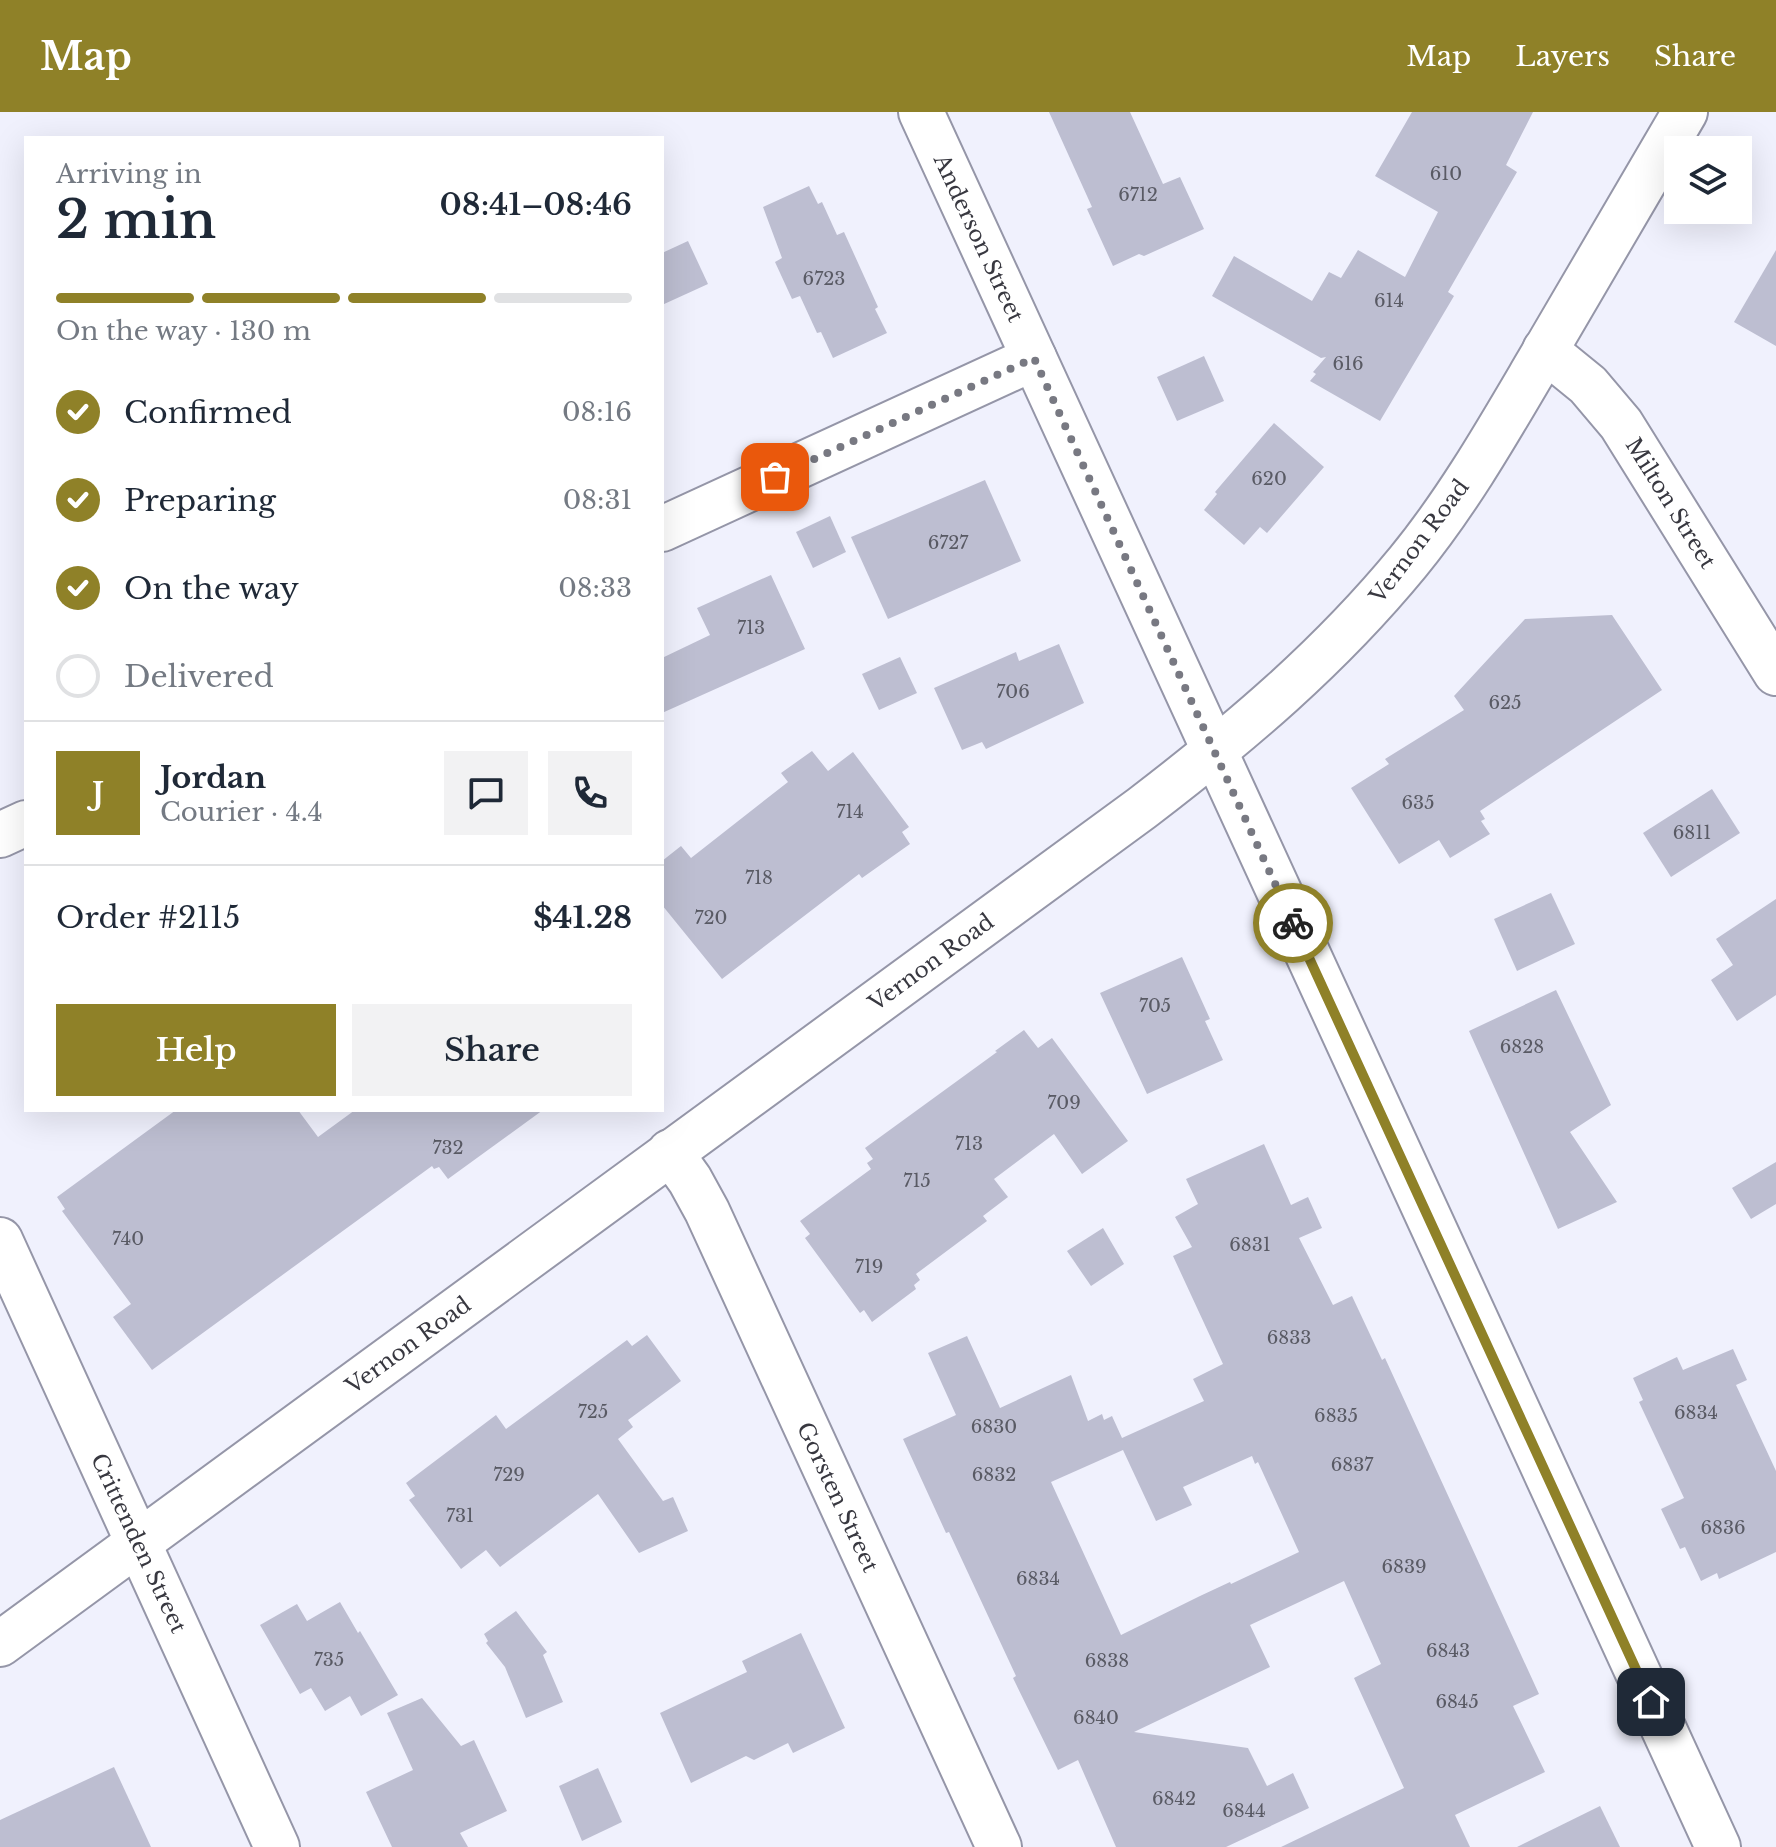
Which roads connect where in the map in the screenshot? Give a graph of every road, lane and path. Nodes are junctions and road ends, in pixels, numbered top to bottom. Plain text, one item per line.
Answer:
1 (921, 112) edge
2 (1685, 112) edge
3 (1545, 350) junction
4 (1034, 358) junction
5 (664, 528) edge
6 (1776, 673) edge
7 (1215, 753) junction
8 (24, 824) edge
9 (0, 835) edge
10 (670, 1152) junction
11 (0, 1240) edge
12 (139, 1543) junction
13 (0, 1644) edge
14 (277, 1847) edge
15 (999, 1847) edge
16 (1718, 1847) edge

1 - 4 street, Anderson Street
2 - 3 street, Vernon Road
3 - 6 street, Milton Street
3 - 7 street, Vernon Road
4 - 5 street
4 - 7 street, Anderson Street
7 - 10 street, Vernon Road
7 - 16 street, Anderson Street
8 - 9 street
10 - 12 street, Vernon Road
10 - 15 street, Gorsten Street
11 - 12 street, Crittenden Street
12 - 13 street, Vernon Road
12 - 14 street, Crittenden Street

